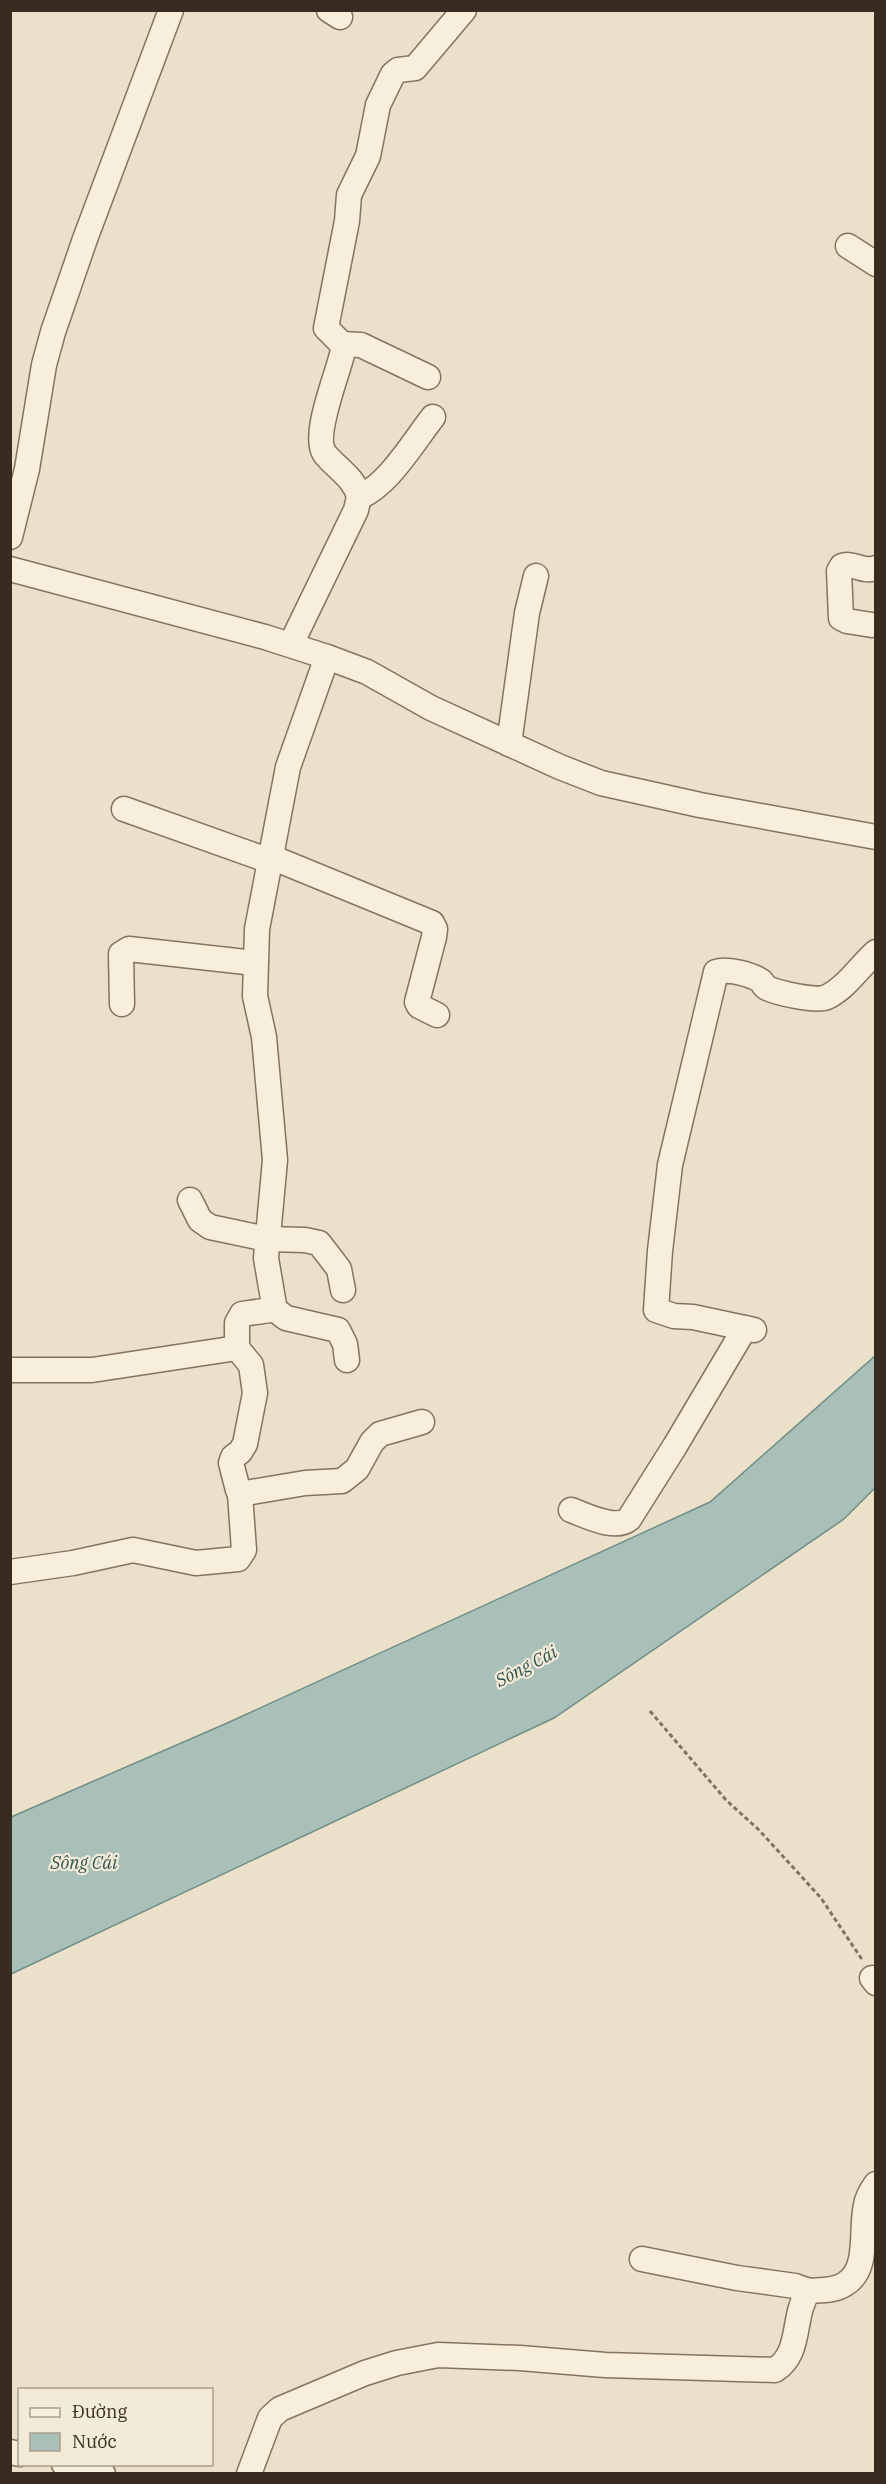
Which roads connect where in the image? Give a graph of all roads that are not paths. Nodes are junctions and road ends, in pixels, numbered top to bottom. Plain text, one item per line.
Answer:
1 (171, 10) edge
2 (464, 10) edge
3 (848, 246) dead end
4 (876, 264) edge
5 (342, 344) junction
6 (428, 377) dead end
7 (433, 417) dead end
8 (359, 497) junction
9 (10, 537) edge
10 (876, 568) edge
11 (10, 569) edge
12 (536, 576) dead end
13 (872, 625) dead end
14 (291, 644) junction
15 (327, 657) junction
16 (509, 744) junction
17 (124, 809) dead end
18 (876, 837) edge
19 (270, 859) junction
20 (876, 952) edge
21 (255, 963) junction
22 (122, 1004) dead end
23 (437, 1015) dead end
24 (189, 1200) dead end
25 (267, 1239) junction
26 (343, 1290) dead end
27 (273, 1308) junction
28 (237, 1348) junction
29 (347, 1360) dead end
30 (10, 1370) edge
31 (422, 1422) dead end
32 (240, 1494) junction
33 (571, 1510) dead end
34 (10, 1572) edge
35 (876, 2184) edge
36 (642, 2259) dead end
37 (809, 2291) junction
38 (72, 2466) edge
39 (103, 2474) edge
40 (249, 2474) edge

1 - 9 street
2 - 5 street
3 - 4 street
5 - 6 street
5 - 8 street
7 - 8 street
8 - 14 street
10 - 13 street
11 - 14 street
12 - 16 street
14 - 15 street
15 - 16 street
15 - 19 street
16 - 18 street
17 - 19 street
19 - 21 street
19 - 23 street
20 - 33 street
21 - 22 street
21 - 25 street
24 - 25 street
25 - 26 street
25 - 27 street
27 - 28 street
27 - 29 street
28 - 30 street
28 - 32 street
31 - 32 street
32 - 34 street
35 - 37 street
36 - 37 street
37 - 40 street
38 - 39 street

